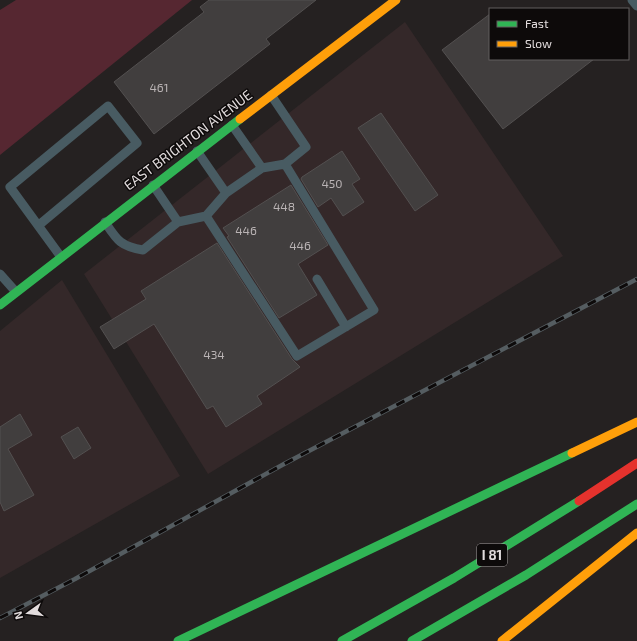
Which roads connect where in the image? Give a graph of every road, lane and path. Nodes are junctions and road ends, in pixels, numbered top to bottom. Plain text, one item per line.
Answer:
1 (396, 0) edge
2 (632, 0) edge
3 (637, 6) edge
4 (271, 95) junction
5 (232, 124) junction
6 (197, 151) junction
7 (285, 164) junction
8 (262, 168) junction
9 (153, 185) junction
10 (226, 193) junction
11 (206, 216) junction
12 (105, 222) junction
13 (178, 222) junction
14 (39, 225) junction
15 (60, 257) junction
16 (0, 274) edge
17 (317, 278) dead end
18 (16, 292) junction
19 (0, 305) edge
20 (346, 327) junction
21 (637, 422) edge
22 (637, 463) edge
23 (637, 504) edge
24 (637, 533) edge
25 (178, 641) edge
26 (342, 641) edge
27 (412, 641) edge
28 (502, 641) edge

1 - 4 main road, EAST BRIGHTON AVENUE
2 - 3 lane
4 - 5 main road, EAST BRIGHTON AVENUE
4 - 7 lane
5 - 6 main road, EAST BRIGHTON AVENUE
5 - 8 lane
6 - 9 main road, EAST BRIGHTON AVENUE
6 - 10 lane
7 - 8 lane
7 - 20 lane
8 - 10 lane
9 - 12 main road, EAST BRIGHTON AVENUE
9 - 13 lane
10 - 11 lane
11 - 13 lane
11 - 20 lane
12 - 13 lane
12 - 15 main road, EAST BRIGHTON AVENUE
14 - 14 lane
14 - 15 lane
15 - 18 main road, EAST BRIGHTON AVENUE
16 - 18 lane
17 - 20 lane
18 - 19 main road, EAST BRIGHTON AVENUE
21 - 25 main road
22 - 26 main road, I 81
23 - 27 main road, I 81
24 - 28 main road

